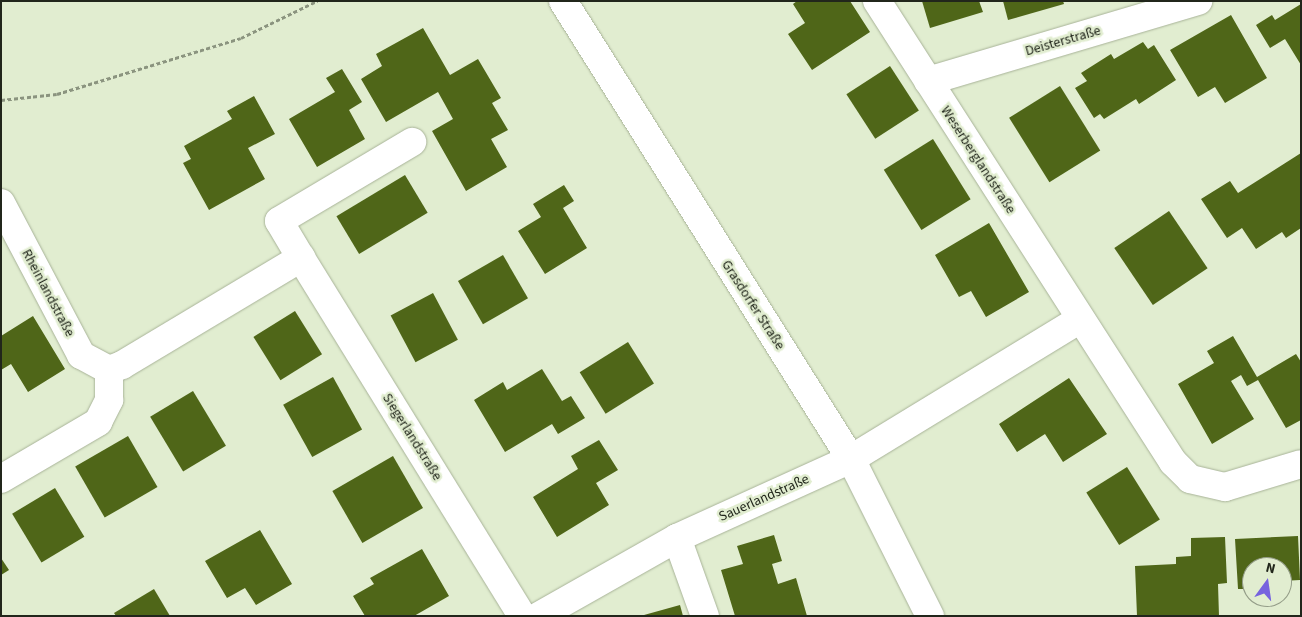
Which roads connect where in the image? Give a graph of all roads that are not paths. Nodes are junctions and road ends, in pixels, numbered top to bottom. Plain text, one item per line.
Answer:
1 (562, 1) edge
2 (877, 1) edge
3 (1198, 1) edge
4 (928, 81) junction
5 (412, 142) dead end
6 (1, 203) edge
7 (301, 258) junction
8 (1080, 319) junction
9 (109, 370) junction
10 (851, 458) junction
11 (1301, 464) edge
12 (1, 478) edge
13 (677, 538) junction
14 (522, 616) edge
15 (539, 616) edge
16 (705, 616) edge
17 (930, 616) edge

1 - 10 street, Grasdorfer Straße
2 - 4 street, Weserberglandstraße
3 - 4 street, Deisterstraße
4 - 8 street, Weserberglandstraße
5 - 7 street, Siegerlandstraße
6 - 9 street, Rheinlandstraße
7 - 9 street
7 - 14 street, Siegerlandstraße
8 - 10 street
8 - 11 street, Weserberglandstraße
9 - 12 street
10 - 13 street, Sauerlandstraße
10 - 17 street, Grasdorfer Straße
13 - 15 street, Sauerlandstraße
13 - 16 street

